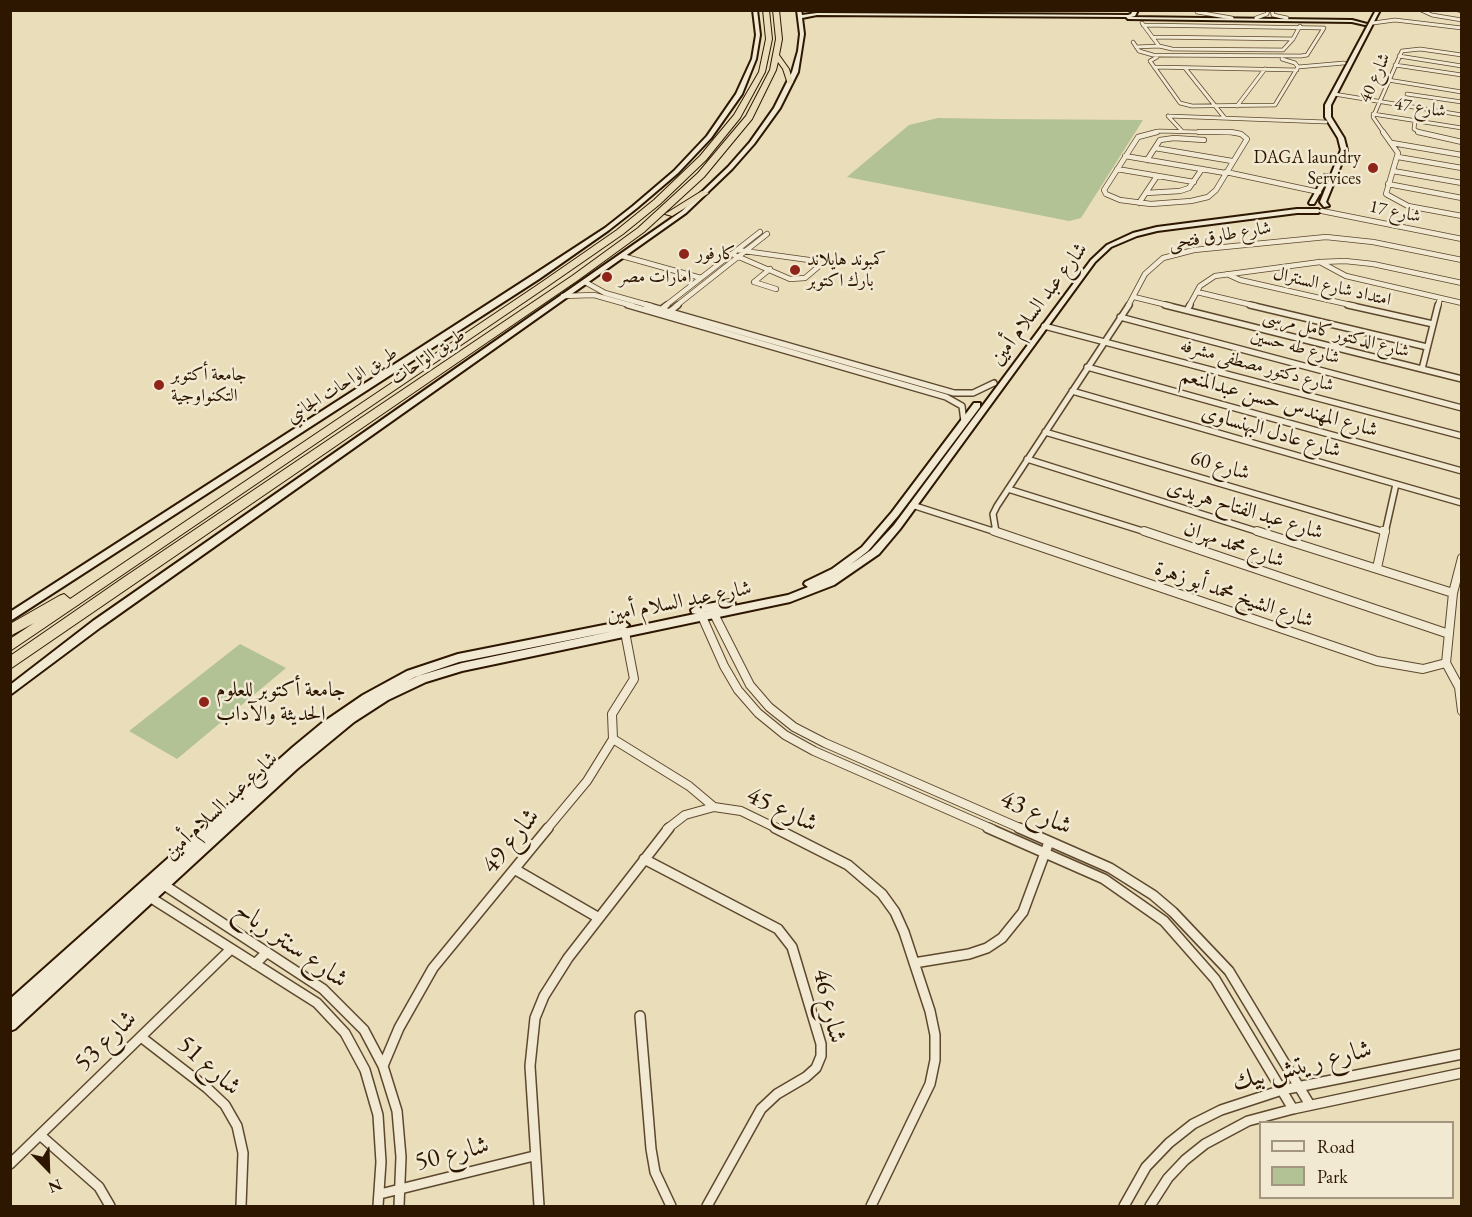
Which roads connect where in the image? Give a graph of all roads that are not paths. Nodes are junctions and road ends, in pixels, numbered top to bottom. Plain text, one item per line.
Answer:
1 (755, 10) edge
2 (766, 10) edge
3 (776, 10) edge
4 (925, 10) edge
5 (1370, 10) edge
6 (1421, 10) edge
7 (1197, 12) edge
8 (1270, 12) edge
9 (1378, 12) edge
10 (799, 14) edge
11 (1137, 14) edge
12 (934, 15) junction
13 (1391, 17) junction
14 (1232, 18) junction
15 (1256, 19) junction
16 (1395, 20) junction
17 (1461, 20) edge
18 (1366, 21) junction
19 (1294, 22) junction
20 (1373, 23) junction
21 (1143, 25) junction
22 (1215, 25) junction
23 (1461, 27) edge
24 (1360, 32) junction
25 (1367, 33) junction
26 (1152, 37) junction
27 (1213, 37) junction
28 (1226, 37) junction
29 (1250, 38) junction
30 (1293, 39) junction
31 (1360, 39) junction
32 (1133, 42) dead end
33 (1159, 46) junction
34 (1136, 47) junction
35 (1224, 49) junction
36 (1260, 50) junction
37 (776, 55) junction
38 (1461, 55) edge
39 (1231, 56) junction
40 (1399, 56) junction
41 (1344, 63) junction
42 (1395, 65) junction
43 (1461, 66) edge
44 (1154, 67) junction
45 (1185, 68) junction
46 (1297, 68) junction
47 (1265, 69) junction
48 (1461, 75) edge
49 (1340, 77) junction
50 (1388, 80) junction
51 (790, 83) junction
52 (1461, 92) edge
53 (1334, 94) junction
54 (1407, 94) dead end
55 (1379, 101) junction
56 (1461, 102) edge
57 (1216, 106) junction
58 (1237, 106) junction
59 (1373, 114) junction
60 (1461, 115) edge
61 (1224, 117) junction
62 (1174, 119) junction
63 (1415, 121) junction
64 (1327, 123) junction
65 (1461, 128) edge
66 (1182, 131) junction
67 (1209, 132) junction
68 (1204, 140) junction
69 (1461, 142) edge
70 (1392, 143) junction
71 (1155, 148) junction
72 (1195, 155) junction
73 (1461, 155) edge
74 (1125, 156) junction
75 (1398, 157) junction
76 (1147, 160) junction
77 (1232, 161) junction
78 (1336, 165) junction
79 (1461, 168) edge
80 (1117, 169) junction
81 (1202, 169) junction
82 (1393, 171) junction
83 (1226, 173) junction
84 (1157, 176) junction
85 (1194, 182) junction
86 (1461, 183) edge
87 (1277, 184) junction
88 (1388, 184) junction
89 (705, 192) junction
90 (1319, 192) junction
91 (1146, 194) junction
92 (1461, 198) edge
93 (1139, 203) junction
94 (1318, 206) junction
95 (635, 207) junction
96 (1461, 216) edge
97 (641, 230) junction
98 (620, 232) junction
99 (760, 232) dead end
100 (767, 234) dead end
101 (1461, 238) edge
102 (738, 253) junction
103 (758, 255) junction
104 (622, 256) junction
105 (751, 260) junction
106 (1461, 260) edge
107 (1320, 262) junction
108 (770, 269) junction
109 (1227, 274) junction
110 (701, 278) junction
111 (585, 282) junction
112 (1461, 283) edge
113 (776, 289) dead end
114 (1197, 292) junction
115 (563, 296) junction
116 (1134, 297) junction
117 (1440, 298) junction
118 (1461, 303) edge
119 (661, 309) junction
120 (1187, 310) junction
121 (670, 311) junction
122 (656, 313) junction
123 (664, 315) junction
124 (1120, 317) junction
125 (1433, 324) junction
126 (1041, 325) junction
127 (460, 341) junction
128 (1104, 342) junction
129 (1427, 346) junction
130 (472, 347) junction
131 (441, 354) junction
132 (455, 358) junction
133 (1087, 367) junction
134 (1422, 369) junction
135 (1461, 379) edge
136 (994, 383) junction
137 (1072, 391) junction
138 (961, 394) junction
139 (955, 400) junction
140 (1461, 408) edge
141 (964, 422) junction
142 (1045, 432) junction
143 (1461, 436) edge
144 (1028, 459) junction
145 (1461, 471) edge
146 (1396, 484) junction
147 (1008, 489) junction
148 (1461, 503) edge
149 (912, 506) junction
150 (996, 532) junction
151 (1385, 532) junction
152 (1461, 558) edge
153 (1377, 568) junction
154 (111, 576) junction
155 (1453, 593) junction
156 (713, 611) junction
157 (700, 613) junction
158 (10, 617) edge
159 (10, 631) edge
160 (625, 632) junction
161 (1449, 634) junction
162 (10, 646) edge
163 (1446, 663) junction
164 (10, 664) edge
165 (10, 691) edge
166 (1461, 711) edge
167 (613, 739) junction
168 (714, 807) junction
169 (1049, 842) junction
170 (1045, 852) junction
171 (644, 859) junction
172 (516, 870) junction
173 (159, 882) junction
174 (146, 894) junction
175 (599, 918) junction
176 (231, 949) junction
177 (267, 952) junction
178 (914, 963) junction
179 (255, 964) junction
180 (10, 1009) edge
181 (640, 1016) dead end
182 (10, 1024) edge
183 (141, 1036) junction
184 (1461, 1054) edge
185 (383, 1066) junction
186 (1461, 1073) edge
187 (1299, 1086) junction
188 (1282, 1090) junction
189 (1310, 1105) junction
190 (1293, 1108) junction
191 (40, 1135) junction
192 (534, 1156) junction
193 (10, 1164) edge
194 (400, 1190) junction
195 (380, 1194) junction
196 (110, 1206) edge
197 (241, 1206) edge
198 (378, 1206) edge
199 (399, 1206) edge
200 (539, 1206) edge
201 (671, 1206) edge
202 (707, 1206) edge
203 (872, 1206) edge
204 (1124, 1206) edge
205 (1150, 1206) edge

1 - 95 street, طريق الواحات الجانبي
2 - 98 highway, طريق الواحات
3 - 37 highway, طريق الواحات
4 - 12 street
5 - 18 street
6 - 17 street
7 - 14 street
8 - 15 street
8 - 19 street
9 - 13 street
9 - 20 street
10 - 12 street
10 - 51 street
11 - 12 street
11 - 14 street
11 - 15 street
11 - 21 street
13 - 16 street
13 - 23 street
14 - 15 street
15 - 19 street
16 - 20 street
16 - 23 street
18 - 19 street
18 - 24 street
19 - 22 street
19 - 30 street
19 - 39 street
20 - 25 street
21 - 22 street
21 - 26 street
22 - 28 street
24 - 25 street
24 - 31 street
25 - 31 street
26 - 27 street
26 - 33 street
27 - 28 street
27 - 35 street
28 - 29 street
29 - 30 street
29 - 36 street
30 - 36 street
31 - 41 street
31 - 49 street
32 - 34 street
33 - 34 street
33 - 35 street
34 - 39 street
35 - 36 street
35 - 39 street
37 - 51 highway
37 - 97 highway, طريق الواحات
38 - 40 street, شارع 40
40 - 42 street, شارع 40
40 - 43 street
41 - 46 street
41 - 49 street
42 - 48 street
42 - 50 street, شارع 40
44 - 45 street
44 - 46 street
44 - 57 street
45 - 47 street
45 - 57 street
46 - 47 street
46 - 58 street
47 - 58 street
49 - 53 street
49 - 64 street
50 - 52 street
50 - 55 street, شارع 40
51 - 89 street
53 - 55 street
53 - 78 street
54 - 56 street
55 - 59 street, شارع 40
55 - 60 street
57 - 58 street
57 - 61 street
59 - 63 street, شارع 47
59 - 70 street, شارع 40
61 - 62 street
61 - 64 street
62 - 64 street
62 - 66 street
63 - 65 street, شارع 47
63 - 69 street
64 - 78 street
66 - 67 street
66 - 74 street
67 - 68 street
67 - 77 street
68 - 71 street
68 - 72 street
70 - 73 street
70 - 75 street, شارع 40
71 - 72 street
71 - 76 street
72 - 77 street
74 - 76 street
74 - 80 street
75 - 79 street
75 - 82 street
76 - 81 street
77 - 83 street
78 - 90 street
78 - 94 street
80 - 84 street
80 - 93 street
81 - 83 street
81 - 85 street
82 - 86 street
82 - 88 street
83 - 87 street
83 - 93 street
84 - 85 street
84 - 91 street
85 - 91 street
87 - 90 street
87 - 94 street, شارع 17
88 - 92 street
88 - 96 street
89 - 97 highway
89 - 104 street
90 - 94 street
91 - 93 street
94 - 101 street, شارع 17
94 - 126 street, شارع عبد السلام أمين
95 - 98 highway
95 - 158 street, طريق الواحات الجانبي
97 - 130 highway, طريق الواحات
98 - 127 highway, طريق الواحات
99 - 102 street
100 - 102 street
102 - 103 street
102 - 105 street
102 - 110 street
102 - 121 street
103 - 105 street
103 - 108 street
104 - 110 street
104 - 111 street
105 - 108 street
106 - 116 street, شارع طارق فتحى
107 - 109 street
107 - 112 street
107 - 117 street
108 - 113 street
109 - 114 street
109 - 125 street, امتداد شارع السنترال
110 - 119 street
111 - 115 street
111 - 119 street
114 - 120 street
114 - 129 street
115 - 122 street
115 - 165 street
116 - 120 street, شارع الدكتور كامل مرسى
116 - 124 street, شارع طارق فتحى
117 - 118 street
117 - 125 street
119 - 121 street
119 - 122 street
120 - 134 street, شارع الدكتور كامل مرسى
121 - 123 street
121 - 138 street
122 - 123 street
123 - 139 street
124 - 128 street, شارع طارق فتحى
124 - 140 street, شارع طه حسين
125 - 129 street
126 - 128 street, شارع دكتور مصطفى مشرفه
126 - 136 street, شارع عبد السلام أمين
126 - 149 street, شارع عبد السلام أمين
127 - 130 highway
127 - 131 highway, طريق الواحات
128 - 133 street, شارع طارق فتحى
128 - 143 street, شارع دكتور مصطفى مشرفه
129 - 134 street
130 - 132 highway, طريق الواحات
131 - 132 highway
131 - 154 highway, طريق الواحات
132 - 164 highway, طريق الواحات
133 - 137 street, شارع طارق فتحى
133 - 145 street, شارع المهندس حسن عبدالمنعم
134 - 135 street, شارع الدكتور كامل مرسى
136 - 138 street
136 - 141 street, شارع عبد السلام أمين
137 - 142 street, شارع طارق فتحى
137 - 146 street, شارع عادل البهنساوى
138 - 139 street
139 - 141 street
141 - 156 street, شارع عبد السلام أمين
142 - 144 street, شارع طارق فتحى
142 - 151 street, شارع 60
144 - 147 street, شارع طارق فتحى
144 - 153 street, شارع عبد الفتاح هريدى
146 - 148 street, شارع عادل البهنساوى
146 - 151 street
147 - 150 street, شارع طارق فتحى
147 - 161 street, شارع محمد مهران
149 - 150 street, شارع الشيخ محمد أبو زهرة
149 - 156 street, شارع عبد السلام أمين
150 - 163 street, شارع الشيخ محمد أبو زهرة
151 - 153 street
152 - 155 street
153 - 155 street, شارع عبد الفتاح هريدى
154 - 159 highway
154 - 162 highway, طريق الواحات
155 - 161 street
156 - 157 street, شارع عبد السلام أمين
156 - 169 street, شارع 43
157 - 160 street, شارع عبد السلام أمين
157 - 170 street, شارع 43
157 - 173 street, شارع عبد السلام أمين
160 - 167 street, شارع 49
160 - 173 street, شارع عبد السلام أمين
161 - 163 street
163 - 166 street
167 - 168 street
167 - 172 street, شارع 49
168 - 171 street, شارع 45
168 - 178 street, شارع 45
169 - 170 street
169 - 187 street, شارع 43
170 - 178 street
170 - 188 street, شارع 43
171 - 175 street, شارع 45
171 - 202 street, شارع 46
172 - 175 street
172 - 185 street, شارع 49
173 - 174 street, شارع عبد السلام أمين
173 - 177 street, شارع سنتر رباح
174 - 176 street, شارع سنتر رباح
174 - 180 street, شارع عبد السلام أمين
174 - 182 street, شارع عبد السلام أمين
175 - 192 street, شارع 45
176 - 179 street, شارع سنتر رباح
176 - 183 street, شارع 53
177 - 179 street
177 - 185 street, شارع سنتر رباح
178 - 203 street, شارع 45
179 - 195 street, شارع سنتر رباح
181 - 201 street
183 - 191 street, شارع 53
183 - 197 street, شارع 51
184 - 187 street, شارع ريتش بيك
185 - 194 street, شارع سنتر رباح
186 - 189 street, شارع ريتش بيك
187 - 188 street, شارع ريتش بيك
187 - 189 street, شارع 43
188 - 190 street, شارع 43
188 - 204 street, شارع ريتش بيك
189 - 190 street, شارع ريتش بيك
190 - 205 street, شارع ريتش بيك
191 - 193 street, شارع 53
191 - 196 street
192 - 194 street, شارع 50
192 - 200 street, شارع 45
194 - 195 street, شارع 50
194 - 199 street, شارع سنتر رباح
195 - 198 street, شارع سنتر رباح

